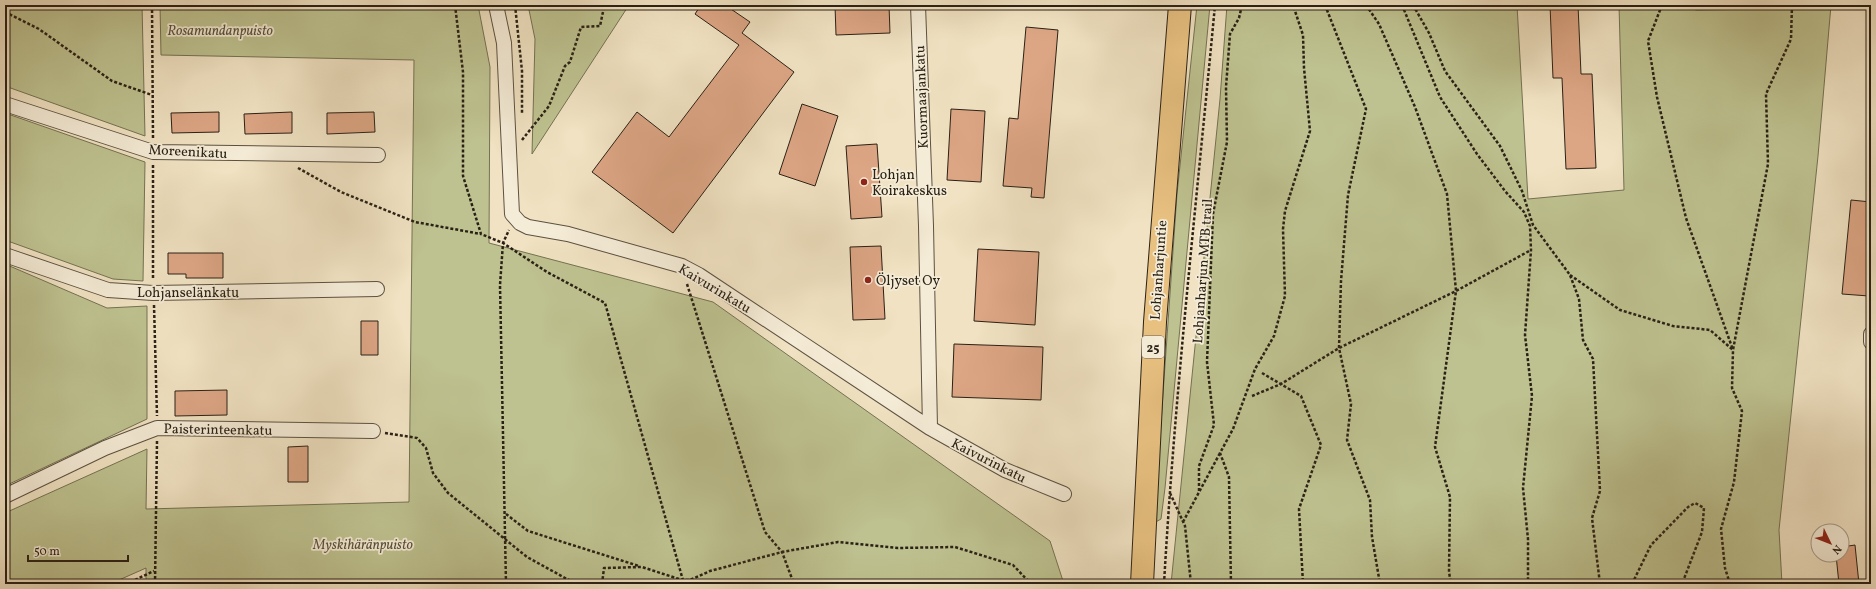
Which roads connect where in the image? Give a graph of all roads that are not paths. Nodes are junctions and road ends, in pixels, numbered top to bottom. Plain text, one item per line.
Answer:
1 (496, 5) edge
2 (918, 5) edge
3 (1171, 5) edge
4 (1180, 5) edge
5 (5, 104) edge
6 (1172, 111) junction
7 (378, 155) dead end
8 (5, 255) edge
9 (377, 289) dead end
10 (1871, 334) edge
11 (1871, 342) edge
12 (930, 428) junction
13 (372, 431) road end
14 (1064, 494) dead end
15 (5, 496) edge
16 (1142, 584) edge

1 - 12 street, Kaivurinkatu
2 - 12 street, Kuormaajankatu
3 - 6 highway
4 - 6 highway, Lohjanharjuntie / 25
5 - 7 street, Moreenikatu
6 - 16 highway, Lohjanharjuntie / 25
8 - 9 street, Lohjanselänkatu
10 - 11 street
12 - 14 street, Kaivurinkatu
13 - 15 street, Paisterinteenkatu

